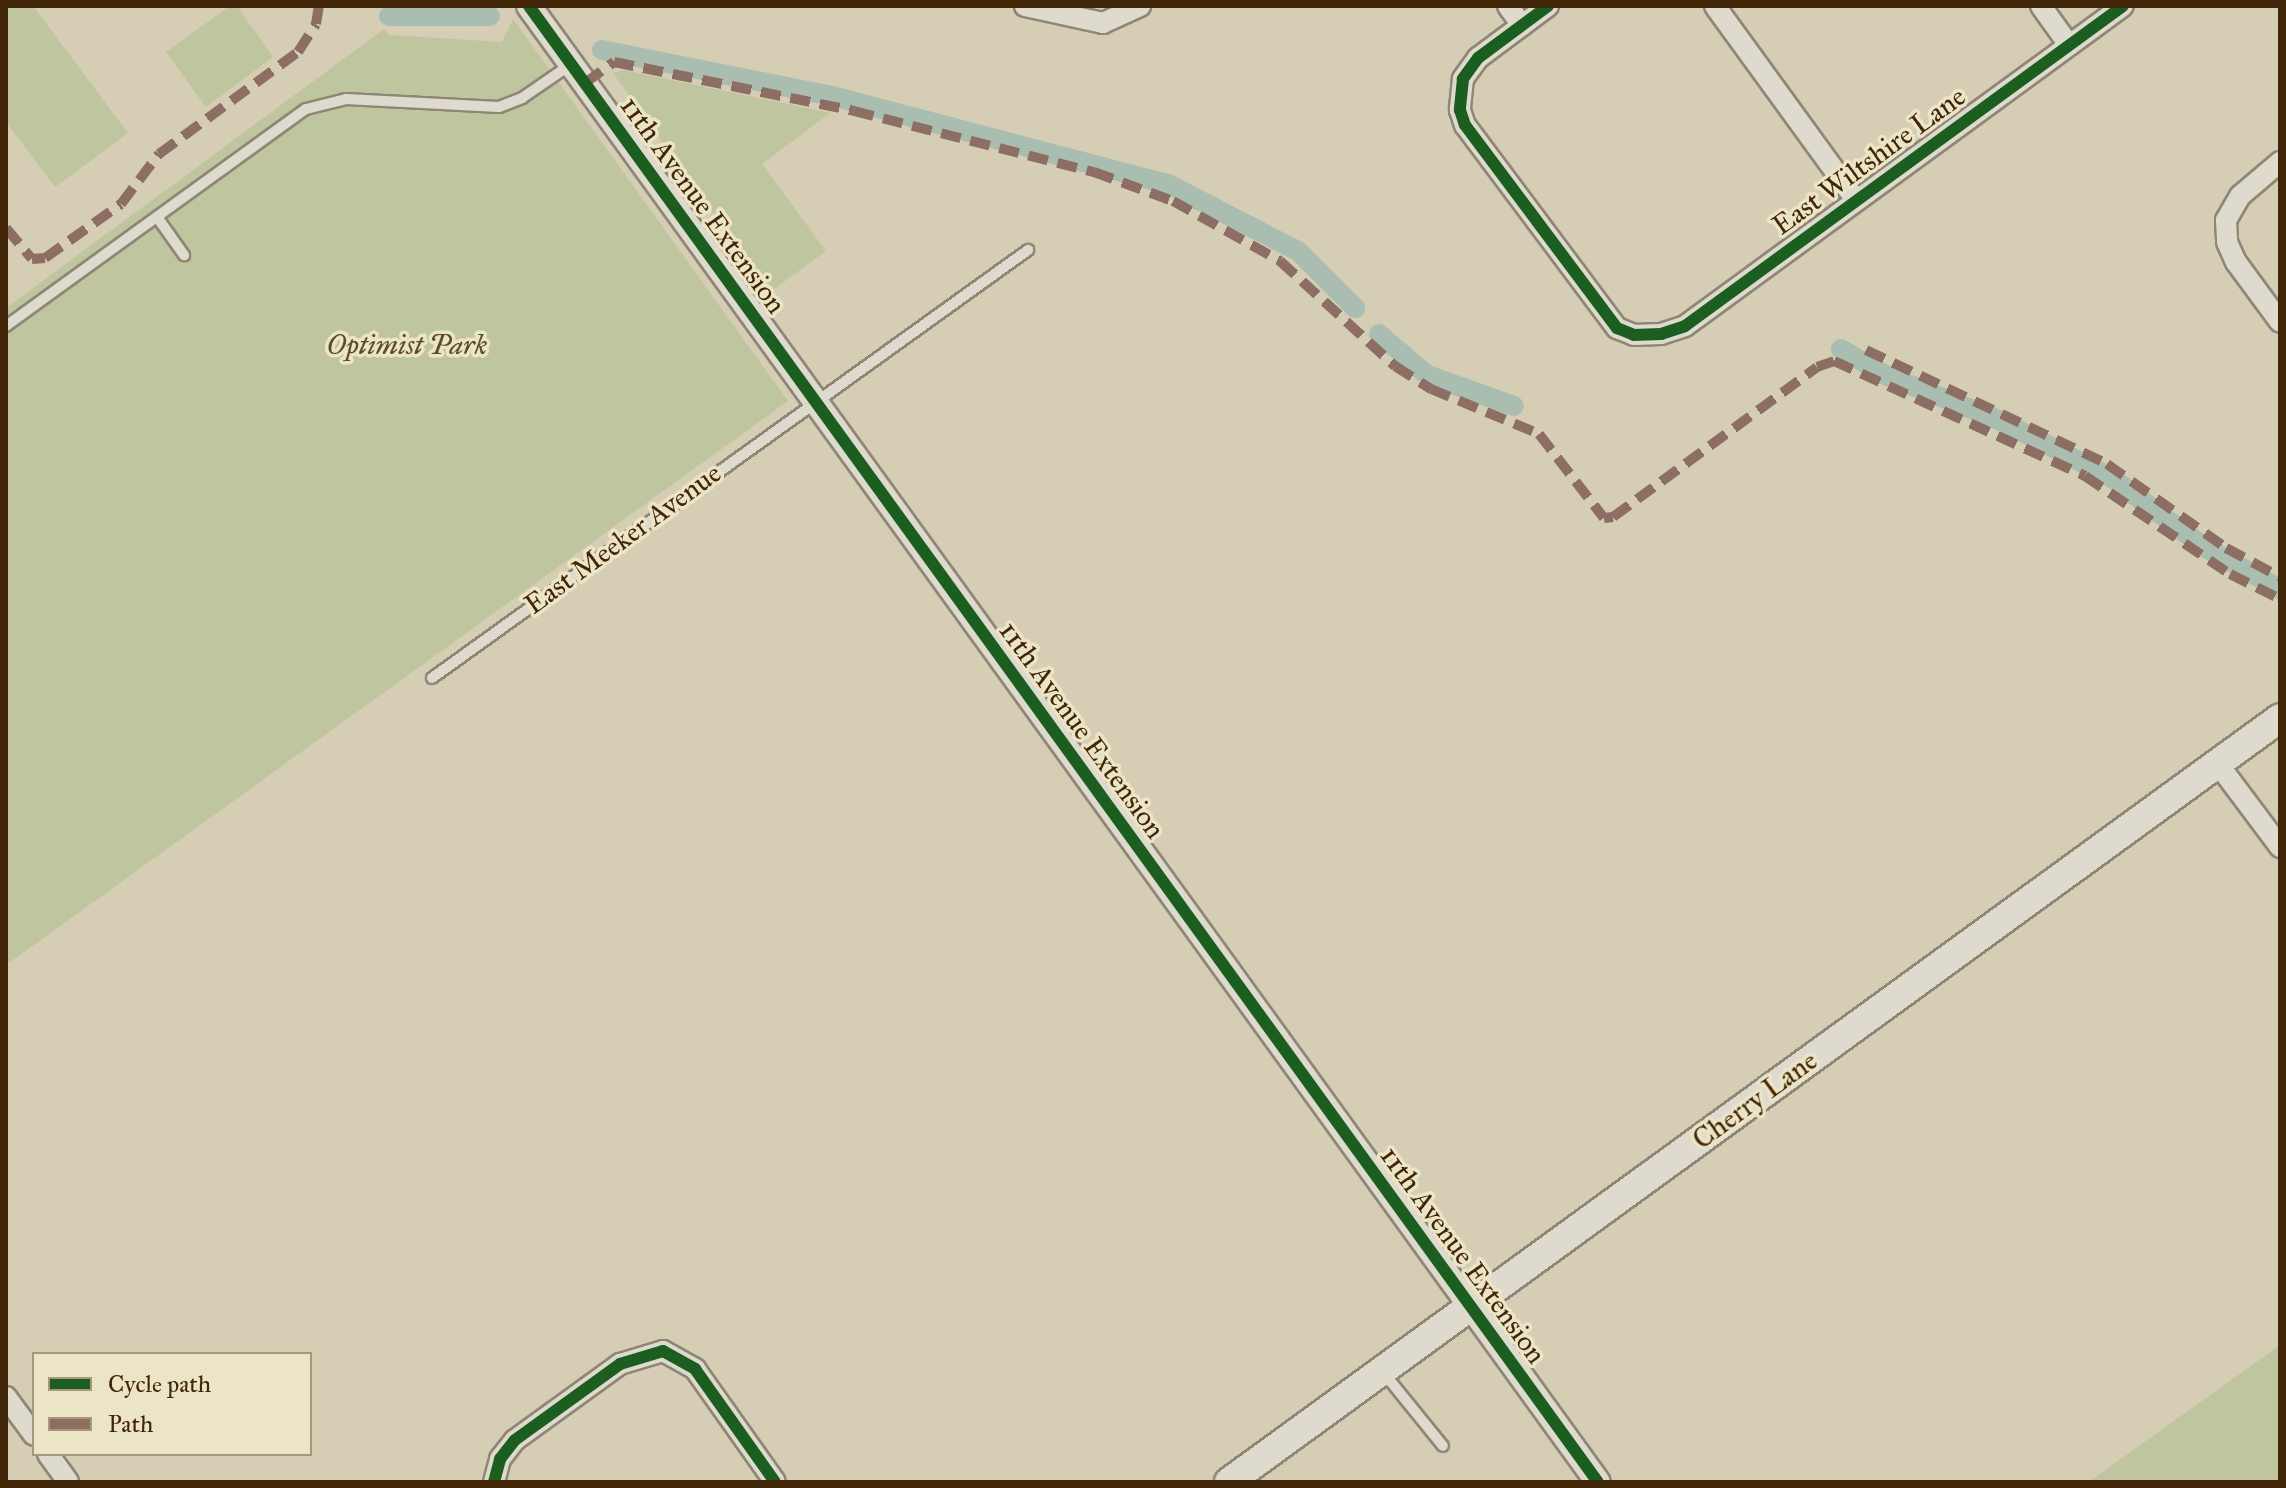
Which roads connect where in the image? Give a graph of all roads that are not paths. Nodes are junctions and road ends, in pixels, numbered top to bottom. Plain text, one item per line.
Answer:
1 (529, 6) edge
2 (1025, 6) edge
3 (1140, 6) edge
4 (1508, 6) edge
5 (1548, 6) edge
6 (1715, 6) edge
7 (2041, 6) edge
8 (2123, 6) edge
9 (1522, 25) junction
10 (2069, 45) junction
11 (572, 64) junction
12 (2280, 162) edge
13 (1856, 200) junction
14 (157, 217) junction
15 (1028, 250) dead end
16 (184, 255) dead end
17 (2280, 322) edge
18 (6, 326) edge
19 (813, 400) junction
20 (432, 678) dead end
21 (2280, 718) edge
22 (2218, 764) junction
23 (2280, 847) edge
24 (1470, 1306) junction
25 (1381, 1370) junction
26 (6, 1397) edge
27 (32, 1432) edge
28 (1443, 1446) dead end
29 (49, 1456) edge
30 (68, 1482) edge
31 (494, 1482) edge
32 (775, 1482) edge
33 (1229, 1482) edge
34 (1598, 1482) edge

1 - 11 street, 11th Avenue Extension
2 - 3 street
4 - 9 street
5 - 9 street
6 - 13 street
7 - 10 street
8 - 10 street, East Wiltshire Lane
9 - 13 street, East Wiltshire Lane
10 - 13 street, East Wiltshire Lane
11 - 14 lane
11 - 19 street, 11th Avenue Extension
12 - 17 street
14 - 16 lane
14 - 18 lane
15 - 19 lane, East Meeker Avenue
19 - 20 lane, East Meeker Avenue
19 - 24 street, 11th Avenue Extension
21 - 22 main road, Cherry Lane
22 - 23 street
22 - 24 main road, Cherry Lane
24 - 25 main road, Cherry Lane
24 - 34 street, 11th Avenue Extension
25 - 28 lane
25 - 33 main road, Cherry Lane
26 - 27 street
29 - 30 street
31 - 32 street

